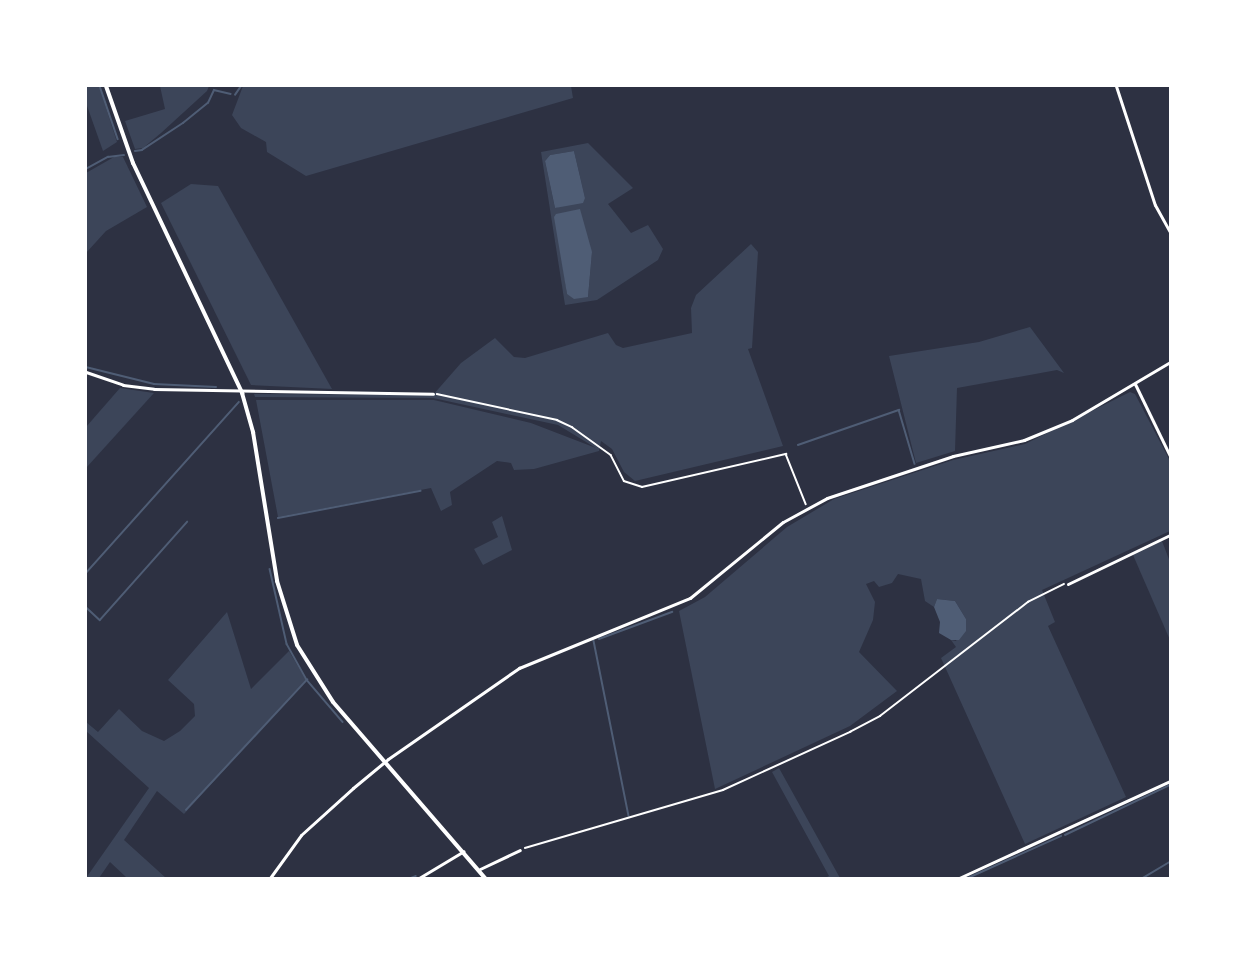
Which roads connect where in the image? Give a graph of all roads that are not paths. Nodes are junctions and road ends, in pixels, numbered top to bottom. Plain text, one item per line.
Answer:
1 (106, 86) edge
2 (1116, 86) edge
3 (1170, 232) edge
4 (1170, 362) edge
5 (86, 372) edge
6 (1135, 384) junction
7 (242, 393) junction
8 (433, 394) road end
9 (1170, 456) edge
10 (1170, 536) edge
11 (1068, 584) road end
12 (385, 761) junction
13 (1170, 781) edge
14 (520, 850) road end
15 (464, 851) junction
16 (480, 869) junction
17 (270, 879) edge
18 (419, 879) edge
19 (485, 879) edge
20 (959, 879) edge

1 - 7 street
2 - 3 street
4 - 6 street
5 - 7 street
6 - 9 street
6 - 12 street
7 - 8 street
7 - 12 street
10 - 11 street
12 - 15 street
12 - 17 street
13 - 20 street
14 - 16 street
15 - 16 street
15 - 18 street
16 - 19 street

